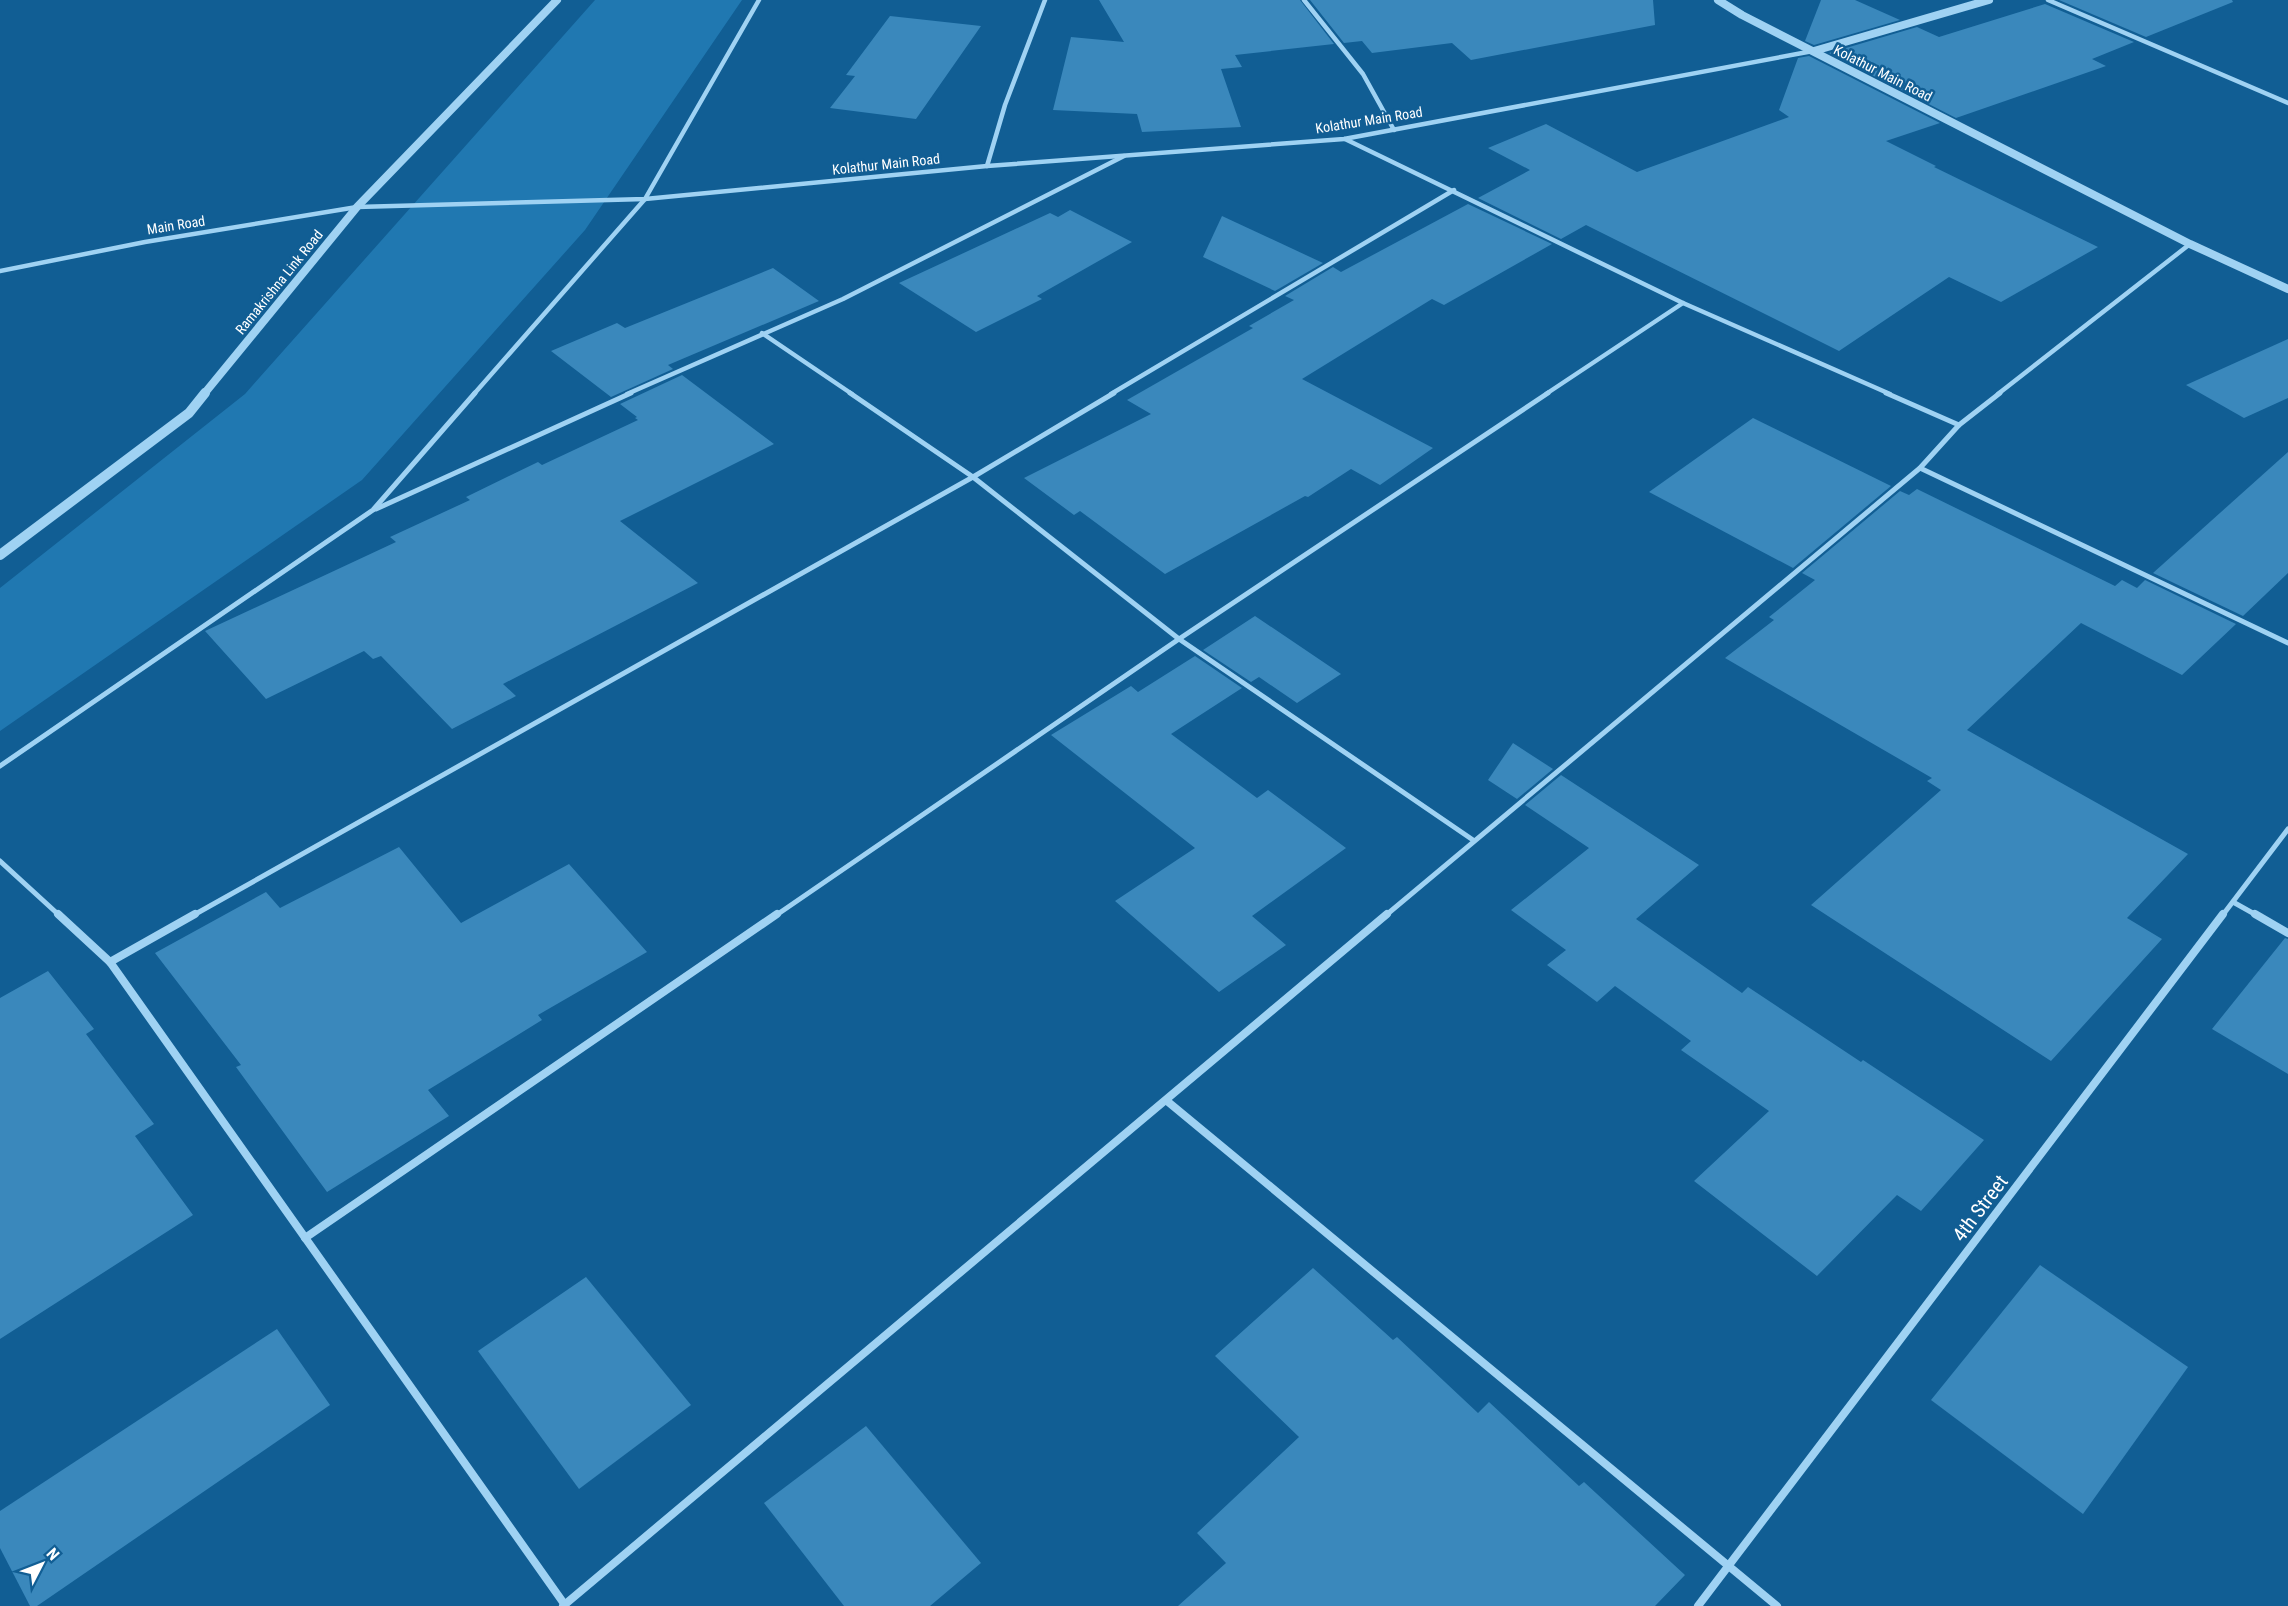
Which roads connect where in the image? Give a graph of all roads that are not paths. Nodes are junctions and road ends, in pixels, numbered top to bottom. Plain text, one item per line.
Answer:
1 (557, 0) edge
2 (759, 0) edge
3 (1045, 0) edge
4 (1304, 0) edge
5 (1718, 0) edge
6 (1989, 0) edge
7 (2048, 0) edge
8 (1814, 51) junction
9 (2288, 103) edge
10 (1394, 130) junction
11 (1344, 139) junction
12 (1127, 154) junction
13 (987, 166) junction
14 (1454, 190) junction
15 (645, 199) junction
16 (357, 207) junction
17 (2190, 244) junction
18 (0, 271) edge
19 (2288, 289) edge
20 (1683, 303) junction
21 (762, 333) junction
22 (1959, 424) junction
23 (1920, 468) junction
24 (973, 477) junction
25 (373, 510) junction
26 (0, 555) edge
27 (1179, 639) junction
28 (2288, 643) edge
29 (0, 766) edge
30 (2288, 829) edge
31 (1473, 840) junction
32 (0, 861) edge
33 (2233, 902) junction
34 (2288, 933) edge
35 (110, 962) junction
36 (1167, 1101) junction
37 (305, 1238) junction
38 (1728, 1568) junction
39 (564, 1605) edge
40 (1698, 1606) edge
41 (1777, 1606) edge

1 - 16 street, Ramakrishna Link Road
2 - 15 street
3 - 13 street
4 - 10 street
5 - 8 street
6 - 8 street
7 - 9 street
8 - 10 street, Kolathur Main Road
8 - 17 street, Kolathur Main Road
10 - 11 street, Kolathur Main Road
11 - 12 street, Kolathur Main Road
11 - 14 street
12 - 13 street, Kolathur Main Road
12 - 21 street
13 - 15 street, Kolathur Main Road
14 - 20 street
14 - 24 street
15 - 16 street, Kolathur Main Road
15 - 25 street
16 - 18 street, Main Road
16 - 26 street, Ramakrishna Link Road
17 - 19 street, Kolathur Main Road
17 - 22 street
20 - 22 street
20 - 27 street
21 - 24 street
21 - 25 street
22 - 23 street
23 - 28 street
23 - 31 street
24 - 27 street
24 - 35 street
25 - 29 street
27 - 31 street
27 - 37 street
30 - 33 street, 4th Street
31 - 36 street
32 - 35 street
33 - 34 street
33 - 38 street, 4th Street
35 - 37 street
36 - 38 street
36 - 39 street
37 - 39 street
38 - 40 street, 4th Street
38 - 41 street

